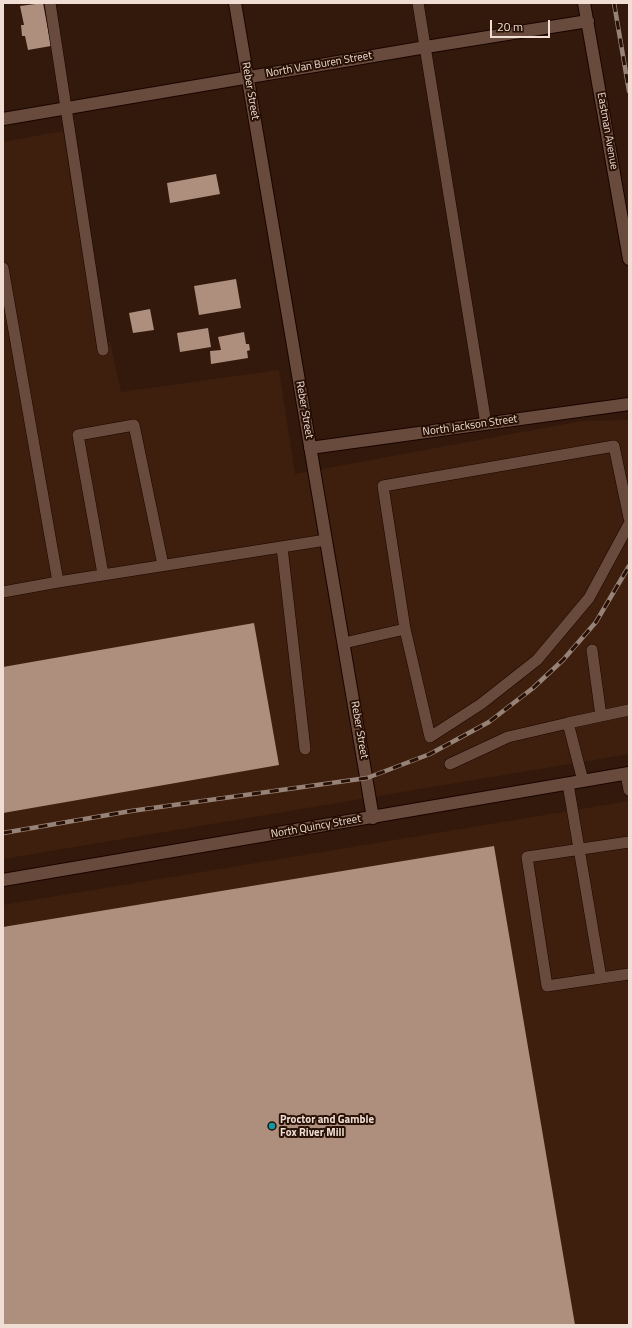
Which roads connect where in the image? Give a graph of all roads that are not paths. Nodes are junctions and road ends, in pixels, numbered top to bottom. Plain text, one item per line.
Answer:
1 (50, 3) edge
2 (235, 3) edge
3 (418, 3) edge
4 (584, 3) edge
5 (588, 21) junction
6 (426, 47) junction
7 (248, 77) junction
8 (68, 109) junction
9 (3, 119) edge
10 (629, 259) edge
11 (3, 268) edge
12 (103, 350) dead end
13 (629, 404) edge
14 (486, 424) junction
15 (310, 448) junction
16 (629, 518) edge
17 (629, 524) edge
18 (326, 540) junction
19 (282, 547) junction
20 (163, 566) junction
21 (103, 574) junction
22 (58, 582) junction
23 (3, 592) edge
24 (406, 628) junction
25 (344, 643) junction
26 (592, 650) dead end
27 (629, 710) edge
28 (601, 716) junction
29 (568, 723) junction
30 (305, 749) dead end
31 (450, 764) dead end
32 (628, 774) edge
33 (583, 781) junction
34 (568, 784) junction
35 (629, 790) edge
36 (373, 818) junction
37 (629, 842) edge
38 (580, 848) junction
39 (3, 880) edge
40 (629, 974) edge
41 (601, 978) junction

1 - 8 lane
2 - 7 street, Reber Street
3 - 6 lane
4 - 5 street, Eastman Avenue
5 - 6 street, North Van Buren Street
5 - 10 street, Eastman Avenue
6 - 7 street, North Van Buren Street
6 - 14 lane
7 - 8 street, North Van Buren Street
7 - 15 street, Reber Street
8 - 9 street, North Van Buren Street
8 - 12 lane
11 - 22 lane
13 - 14 street, North Jackson Street
14 - 15 street, North Jackson Street
15 - 18 street, Reber Street
16 - 24 lane
17 - 24 lane
18 - 19 lane
18 - 25 street, Reber Street
19 - 20 lane
19 - 30 lane
20 - 21 lane
20 - 21 lane
21 - 22 lane
22 - 23 lane
24 - 25 lane
25 - 36 street, Reber Street
26 - 28 lane
27 - 28 lane
28 - 29 lane
29 - 31 lane
29 - 33 lane
32 - 33 street, North Quincy Street
32 - 35 lane
33 - 34 street, North Quincy Street
34 - 36 street, North Quincy Street
34 - 38 lane
36 - 39 street, North Quincy Street
37 - 38 lane
38 - 41 lane
38 - 41 lane
40 - 41 lane

